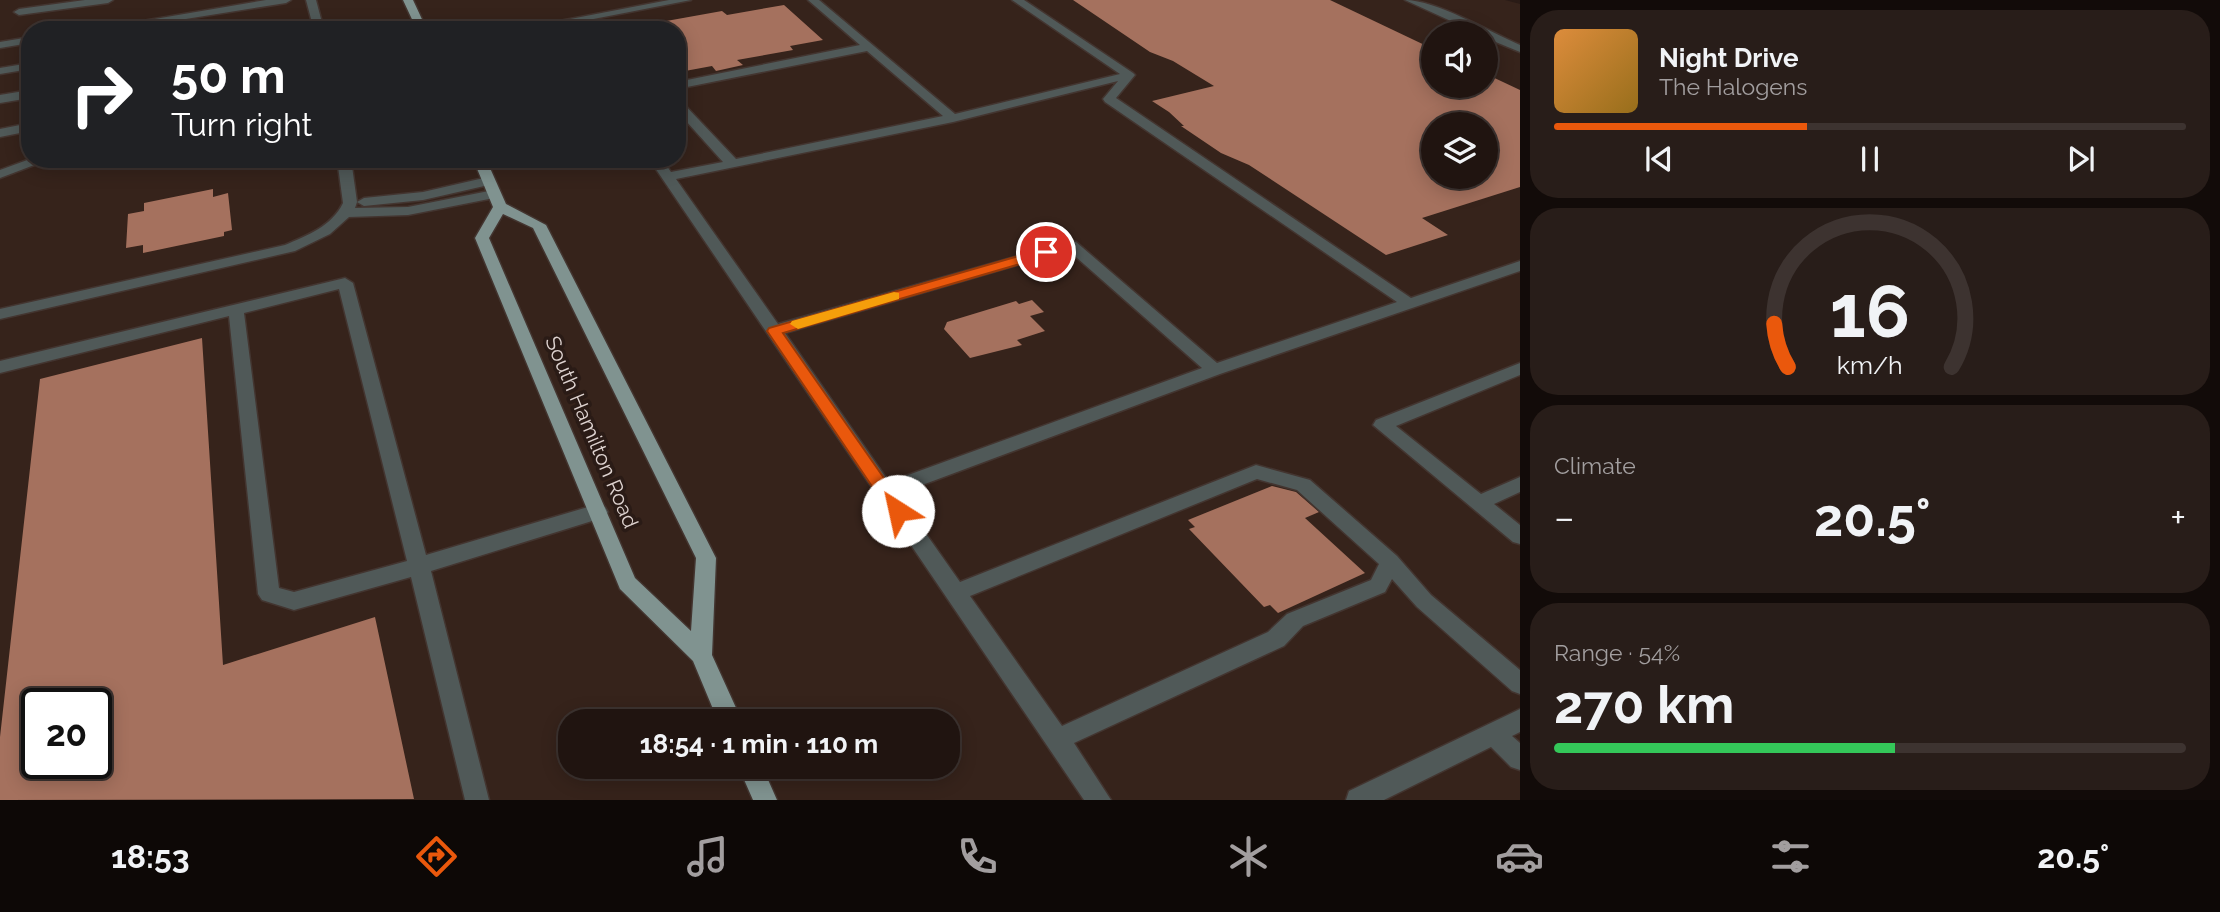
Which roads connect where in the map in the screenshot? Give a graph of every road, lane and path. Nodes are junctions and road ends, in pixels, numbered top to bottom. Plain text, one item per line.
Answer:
1 (108, 0) edge
2 (286, 0) edge
3 (311, 0) edge
4 (408, 0) edge
5 (685, 0) edge
6 (813, 0) edge
7 (1017, 0) edge
8 (1410, 0) edge
9 (19, 12) dead end
10 (152, 21) edge
11 (317, 21) edge
12 (418, 21) edge
13 (582, 21) edge
14 (1456, 21) edge
15 (1498, 40) edge
16 (21, 42) edge
17 (0, 45) edge
18 (869, 47) junction
19 (1520, 49) edge
20 (21, 68) edge
21 (0, 71) edge
22 (1129, 75) junction
23 (686, 84) edge
24 (21, 96) edge
25 (0, 99) edge
26 (686, 114) edge
27 (953, 118) junction
28 (21, 129) edge
29 (0, 133) edge
30 (733, 164) junction
31 (21, 167) edge
32 (345, 168) edge
33 (483, 168) edge
34 (662, 168) edge
35 (0, 174) edge
36 (668, 177) junction
37 (494, 194) junction
38 (347, 207) junction
39 (1520, 266) edge
40 (1411, 305) junction
41 (236, 310) junction
42 (0, 314) edge
43 (774, 331) junction
44 (0, 367) edge
45 (1520, 369) edge
46 (1214, 370) junction
47 (1520, 484) edge
48 (884, 491) junction
49 (1479, 503) junction
50 (598, 512) junction
51 (1520, 536) edge
52 (1390, 562) junction
53 (419, 566) junction
54 (955, 593) junction
55 (701, 655) junction
56 (1520, 684) edge
57 (725, 709) edge
58 (1520, 720) edge
59 (1494, 734) junction
60 (1056, 740) junction
61 (1520, 759) edge
62 (756, 779) edge
63 (477, 800) edge
64 (765, 800) edge
65 (1099, 800) edge
66 (1358, 800) edge

1 - 9 street
2 - 10 street
3 - 11 street
4 - 12 main road
5 - 13 street
6 - 18 street
7 - 22 street
8 - 14 street
15 - 19 street
16 - 17 street
18 - 23 street
18 - 27 street
20 - 21 street
22 - 27 street
22 - 40 street
24 - 25 street
26 - 30 street
27 - 30 street
28 - 29 street
30 - 36 street
31 - 35 street
32 - 38 street
33 - 37 main road
34 - 36 street
36 - 43 street
37 - 38 street
37 - 50 main road, South Hamilton Road
37 - 55 main road, South Hamilton Road
38 - 42 street
39 - 40 street
40 - 46 street
41 - 44 street
41 - 53 street
41 - 53 street
43 - 46 street
43 - 48 street
45 - 49 street
46 - 48 street
47 - 49 street
48 - 54 street
49 - 51 street
50 - 53 street
50 - 55 main road, South Hamilton Road
52 - 54 street
52 - 56 street
52 - 60 street
53 - 63 street
54 - 60 street
55 - 57 main road, South Hamilton Road
58 - 59 street
59 - 61 street
59 - 66 street
60 - 65 street
62 - 64 main road

